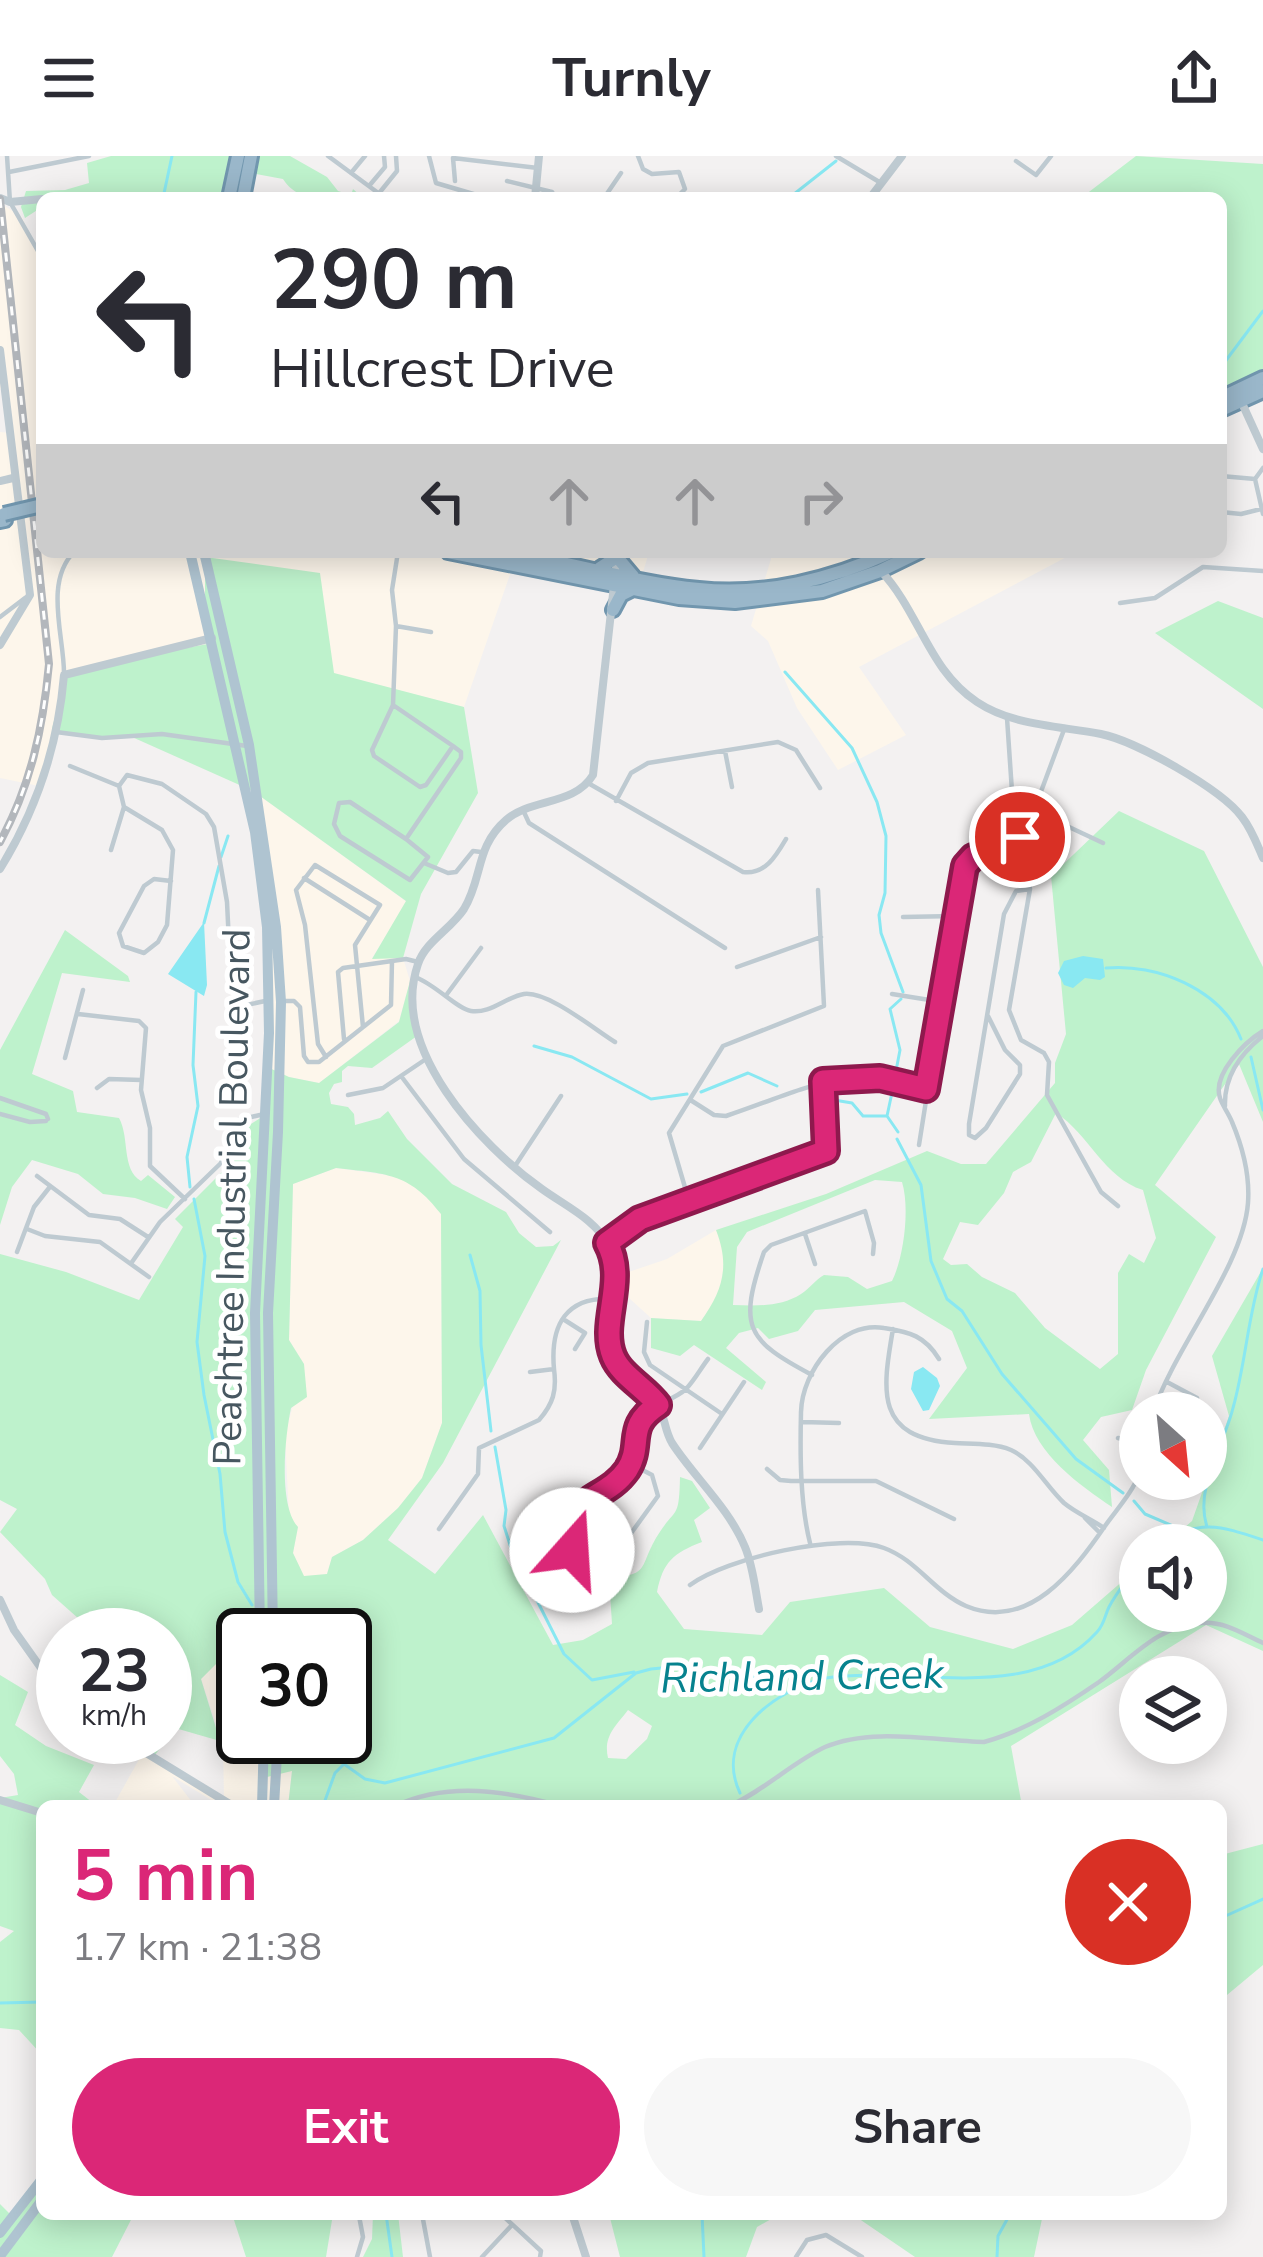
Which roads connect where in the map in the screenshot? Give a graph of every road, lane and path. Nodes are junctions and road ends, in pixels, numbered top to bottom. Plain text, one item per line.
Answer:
1 (7, 156) edge
2 (89, 156) edge
3 (238, 156) edge
4 (251, 156) edge
5 (328, 156) edge
6 (364, 156) edge
7 (384, 156) edge
8 (396, 156) edge
9 (429, 156) edge
10 (539, 156) edge
11 (638, 156) edge
12 (836, 156) edge
13 (902, 156) edge
14 (1051, 156) edge
15 (1016, 161) dead end
16 (538, 168) junction
17 (9, 172) junction
18 (351, 173) junction
19 (621, 173) dead end
20 (455, 181) dead end
21 (507, 181) dead end
22 (881, 183) junction
23 (369, 186) junction
24 (231, 192) edge
25 (244, 192) edge
26 (377, 192) edge
27 (384, 192) edge
28 (467, 192) edge
29 (534, 192) edge
30 (536, 192) edge
31 (608, 192) edge
32 (681, 192) edge
33 (874, 192) edge
34 (36, 199) edge
35 (5, 200) edge
36 (36, 249) edge
37 (0, 350) edge
38 (1263, 378) edge
39 (1263, 391) edge
40 (1239, 396) junction
41 (1227, 397) edge
42 (1227, 405) edge
43 (1263, 449) edge
44 (1263, 468) edge
45 (1227, 477) edge
46 (13, 478) junction
47 (1255, 479) junction
48 (0, 482) edge
49 (36, 510) edge
50 (1262, 512) edge
51 (1227, 513) edge
52 (2, 518) edge
53 (67, 558) edge
54 (192, 558) edge
55 (205, 558) edge
56 (397, 558) edge
57 (487, 558) edge
58 (540, 558) edge
59 (613, 558) edge
60 (617, 558) edge
61 (619, 558) edge
62 (895, 558) edge
63 (868, 559) edge
64 (1263, 571) edge
65 (596, 575) junction
66 (615, 579) junction
67 (634, 583) junction
68 (892, 583) junction
69 (30, 595) junction
70 (1120, 603) dead end
71 (613, 605) junction
72 (0, 617) edge
73 (396, 626) junction
74 (431, 632) dead end
75 (215, 638) junction
76 (0, 645) edge
77 (64, 675) junction
78 (393, 705) junction
79 (1007, 718) junction
80 (1064, 727) junction
81 (56, 732) junction
82 (243, 746) junction
83 (453, 746) junction
84 (724, 751) junction
85 (70, 766) dead end
86 (588, 783) junction
87 (119, 786) junction
88 (732, 787) dead end
89 (820, 788) dead end
90 (616, 800) junction
91 (124, 807) junction
92 (523, 810) junction
93 (1020, 837) junction
94 (406, 839) junction
95 (787, 839) dead end
96 (1103, 843) dead end
97 (112, 850) dead end
98 (482, 852) junction
99 (1263, 858) edge
100 (424, 863) junction
101 (0, 869) edge
102 (303, 878) junction
103 (171, 881) junction
104 (1030, 889) junction
105 (818, 890) dead end
106 (955, 916) junction
107 (903, 917) dead end
108 (370, 920) junction
109 (821, 937) junction
110 (481, 948) dead end
111 (724, 948) dead end
112 (392, 961) junction
113 (418, 962) junction
114 (357, 966) junction
115 (737, 967) dead end
116 (416, 977) junction
117 (83, 990) dead end
118 (447, 994) junction
119 (892, 994) dead end
120 (272, 1002) junction
121 (942, 1002) junction
122 (242, 1006) junction
123 (78, 1014) junction
124 (988, 1016) junction
125 (363, 1028) junction
126 (1263, 1034) edge
127 (344, 1042) junction
128 (615, 1042) dead end
129 (326, 1057) junction
130 (64, 1058) dead end
131 (426, 1059) junction
132 (232, 1073) dead end
133 (401, 1076) junction
134 (141, 1080) junction
135 (823, 1081) junction
136 (97, 1088) dead end
137 (926, 1089) junction
138 (349, 1095) dead end
139 (561, 1096) dead end
140 (0, 1098) edge
141 (689, 1100) junction
142 (0, 1114) edge
143 (266, 1114) junction
144 (919, 1145) dead end
145 (515, 1166) junction
146 (38, 1176) dead end
147 (51, 1186) junction
148 (185, 1199) junction
149 (689, 1201) junction
150 (1118, 1206) dead end
151 (27, 1229) junction
152 (550, 1232) dead end
153 (805, 1234) junction
154 (148, 1237) junction
155 (607, 1243) junction
156 (17, 1252) dead end
157 (873, 1254) dead end
158 (132, 1262) junction
159 (815, 1264) dead end
160 (149, 1276) dead end
161 (615, 1299) junction
162 (563, 1319) junction
163 (647, 1322) dead end
164 (893, 1329) junction
165 (575, 1349) dead end
166 (939, 1358) dead end
167 (708, 1359) dead end
168 (554, 1370) junction
169 (530, 1372) dead end
170 (812, 1375) junction
171 (744, 1382) dead end
172 (1167, 1382) junction
173 (686, 1390) junction
174 (1162, 1392) edge
175 (1186, 1392) edge
176 (658, 1405) junction
177 (722, 1414) junction
178 (803, 1422) junction
179 (839, 1423) dead end
180 (700, 1448) dead end
181 (631, 1464) junction
182 (767, 1469) dead end
183 (804, 1481) junction
184 (1122, 1500) edge
185 (954, 1519) dead end
186 (439, 1529) dead end
187 (1102, 1530) junction
188 (624, 1543) dead end
189 (811, 1545) junction
190 (749, 1561) junction
191 (690, 1585) dead end
192 (0, 1600) edge
193 (266, 1608) edge
194 (266, 1608) edge
195 (580, 1609) dead end
196 (759, 1609) dead end
197 (1263, 1643) edge
198 (36, 1661) edge
199 (164, 1764) edge
200 (263, 1764) edge
201 (276, 1764) edge
202 (0, 1800) edge
203 (223, 1800) edge
204 (262, 1800) edge
205 (274, 1800) edge
206 (410, 1800) edge
207 (531, 1800) edge
208 (741, 1800) edge
209 (36, 1811) edge
210 (36, 2187) edge
211 (36, 2208) edge
212 (360, 2220) edge
213 (423, 2220) edge
214 (507, 2220) edge
215 (574, 2220) edge
216 (512, 2225) junction
217 (0, 2233) edge
218 (0, 2256) edge
219 (356, 2257) edge
220 (430, 2257) edge
221 (482, 2257) edge
222 (540, 2257) edge
223 (586, 2257) edge
224 (796, 2257) edge
225 (862, 2257) edge

1 - 17 street
2 - 17 street
3 - 24 highway
4 - 25 highway
5 - 18 street
6 - 18 street
7 - 23 street
8 - 27 street
9 - 28 street
10 - 16 street
11 - 32 street
12 - 22 street
13 - 22 street
14 - 15 street
16 - 20 street
16 - 30 street
17 - 35 street
18 - 23 street
19 - 31 street
21 - 29 street
22 - 33 street
23 - 26 street
34 - 35 street
35 - 36 street
37 - 46 street
38 - 40 highway
39 - 40 highway
40 - 41 highway
40 - 42 highway
40 - 43 street
44 - 47 street
45 - 47 street
46 - 48 street
46 - 69 street
47 - 50 street
49 - 52 highway, bridge
50 - 51 street
53 - 77 street
54 - 75 main road, Peachtree Industrial Boulevard
55 - 75 main road, Peachtree Industrial Boulevard
56 - 73 street
57 - 65 highway
58 - 65 highway
59 - 65 highway
60 - 66 street
61 - 67 highway
62 - 68 highway
63 - 67 highway
63 - 67 highway
63 - 68 street
64 - 70 street
65 - 66 highway
65 - 71 highway
66 - 67 highway
66 - 71 street
67 - 71 highway
68 - 79 street
69 - 72 street
69 - 76 street
71 - 86 street
73 - 74 street
73 - 78 street
75 - 77 street
75 - 82 main road, Peachtree Industrial Boulevard
77 - 81 street
78 - 83 street
78 - 83 street
79 - 80 street
79 - 93 street
80 - 96 street
80 - 99 street
81 - 82 street
81 - 101 street
82 - 120 main road, Peachtree Industrial Boulevard
83 - 94 street
84 - 88 street
84 - 89 street
84 - 90 street
85 - 87 street
86 - 90 street
86 - 92 street
87 - 91 street
87 - 122 street
90 - 95 street
91 - 97 street
91 - 103 street
92 - 98 street
92 - 111 street
93 - 104 street
93 - 106 street
94 - 100 street
94 - 100 street
98 - 100 street
98 - 113 street
102 - 108 street
102 - 108 street
102 - 129 street
103 - 103 street
104 - 124 street
104 - 150 street
105 - 109 street
106 - 107 street
106 - 121 street
108 - 114 street
109 - 115 street
109 - 141 street
110 - 118 street
112 - 113 street
112 - 114 street
112 - 125 street
113 - 116 street
114 - 125 street
114 - 127 street
116 - 118 street
116 - 131 street
117 - 123 street
118 - 128 street
119 - 121 street
120 - 122 street
120 - 129 street
120 - 143 main road, Peachtree Industrial Boulevard
120 - 193 main road, Peachtree Industrial Boulevard
121 - 137 street
122 - 132 street
123 - 130 street
123 - 134 street
124 - 124 street
125 - 127 street
126 - 172 street
127 - 129 street
131 - 133 street
131 - 145 street
133 - 138 street
133 - 152 street
134 - 136 street
134 - 148 street
135 - 137 street
135 - 141 street
135 - 149 street
137 - 144 street
139 - 145 street
140 - 142 street
141 - 149 street
143 - 148 street
143 - 194 main road, Peachtree Industrial Boulevard
145 - 155 street
146 - 147 street
147 - 151 street
147 - 154 street
148 - 154 street
149 - 155 street
151 - 156 street
151 - 158 street
153 - 157 street
153 - 159 street
153 - 170 street
154 - 158 street
155 - 161 street
158 - 160 street
161 - 162 street
161 - 176 street
162 - 165 street
162 - 168 street
163 - 173 street
164 - 166 street
164 - 170 street
164 - 187 street
167 - 173 street
168 - 169 street
168 - 186 street
170 - 178 street
171 - 177 street
172 - 174 street
172 - 175 street
173 - 176 street
173 - 177 street
176 - 181 street
176 - 190 street
177 - 180 street
178 - 179 street
178 - 183 street
181 - 188 street
181 - 195 street
182 - 183 street
183 - 185 street
183 - 189 street
184 - 187 street
187 - 189 street
189 - 190 street
190 - 191 street
190 - 196 street
192 - 198 street
197 - 208 street
199 - 203 street
200 - 204 main road
201 - 205 main road
202 - 209 street
206 - 207 street
210 - 217 main road
211 - 218 main road
212 - 219 street
213 - 220 street
214 - 216 street
215 - 223 street
216 - 221 street
216 - 222 street
224 - 225 street

